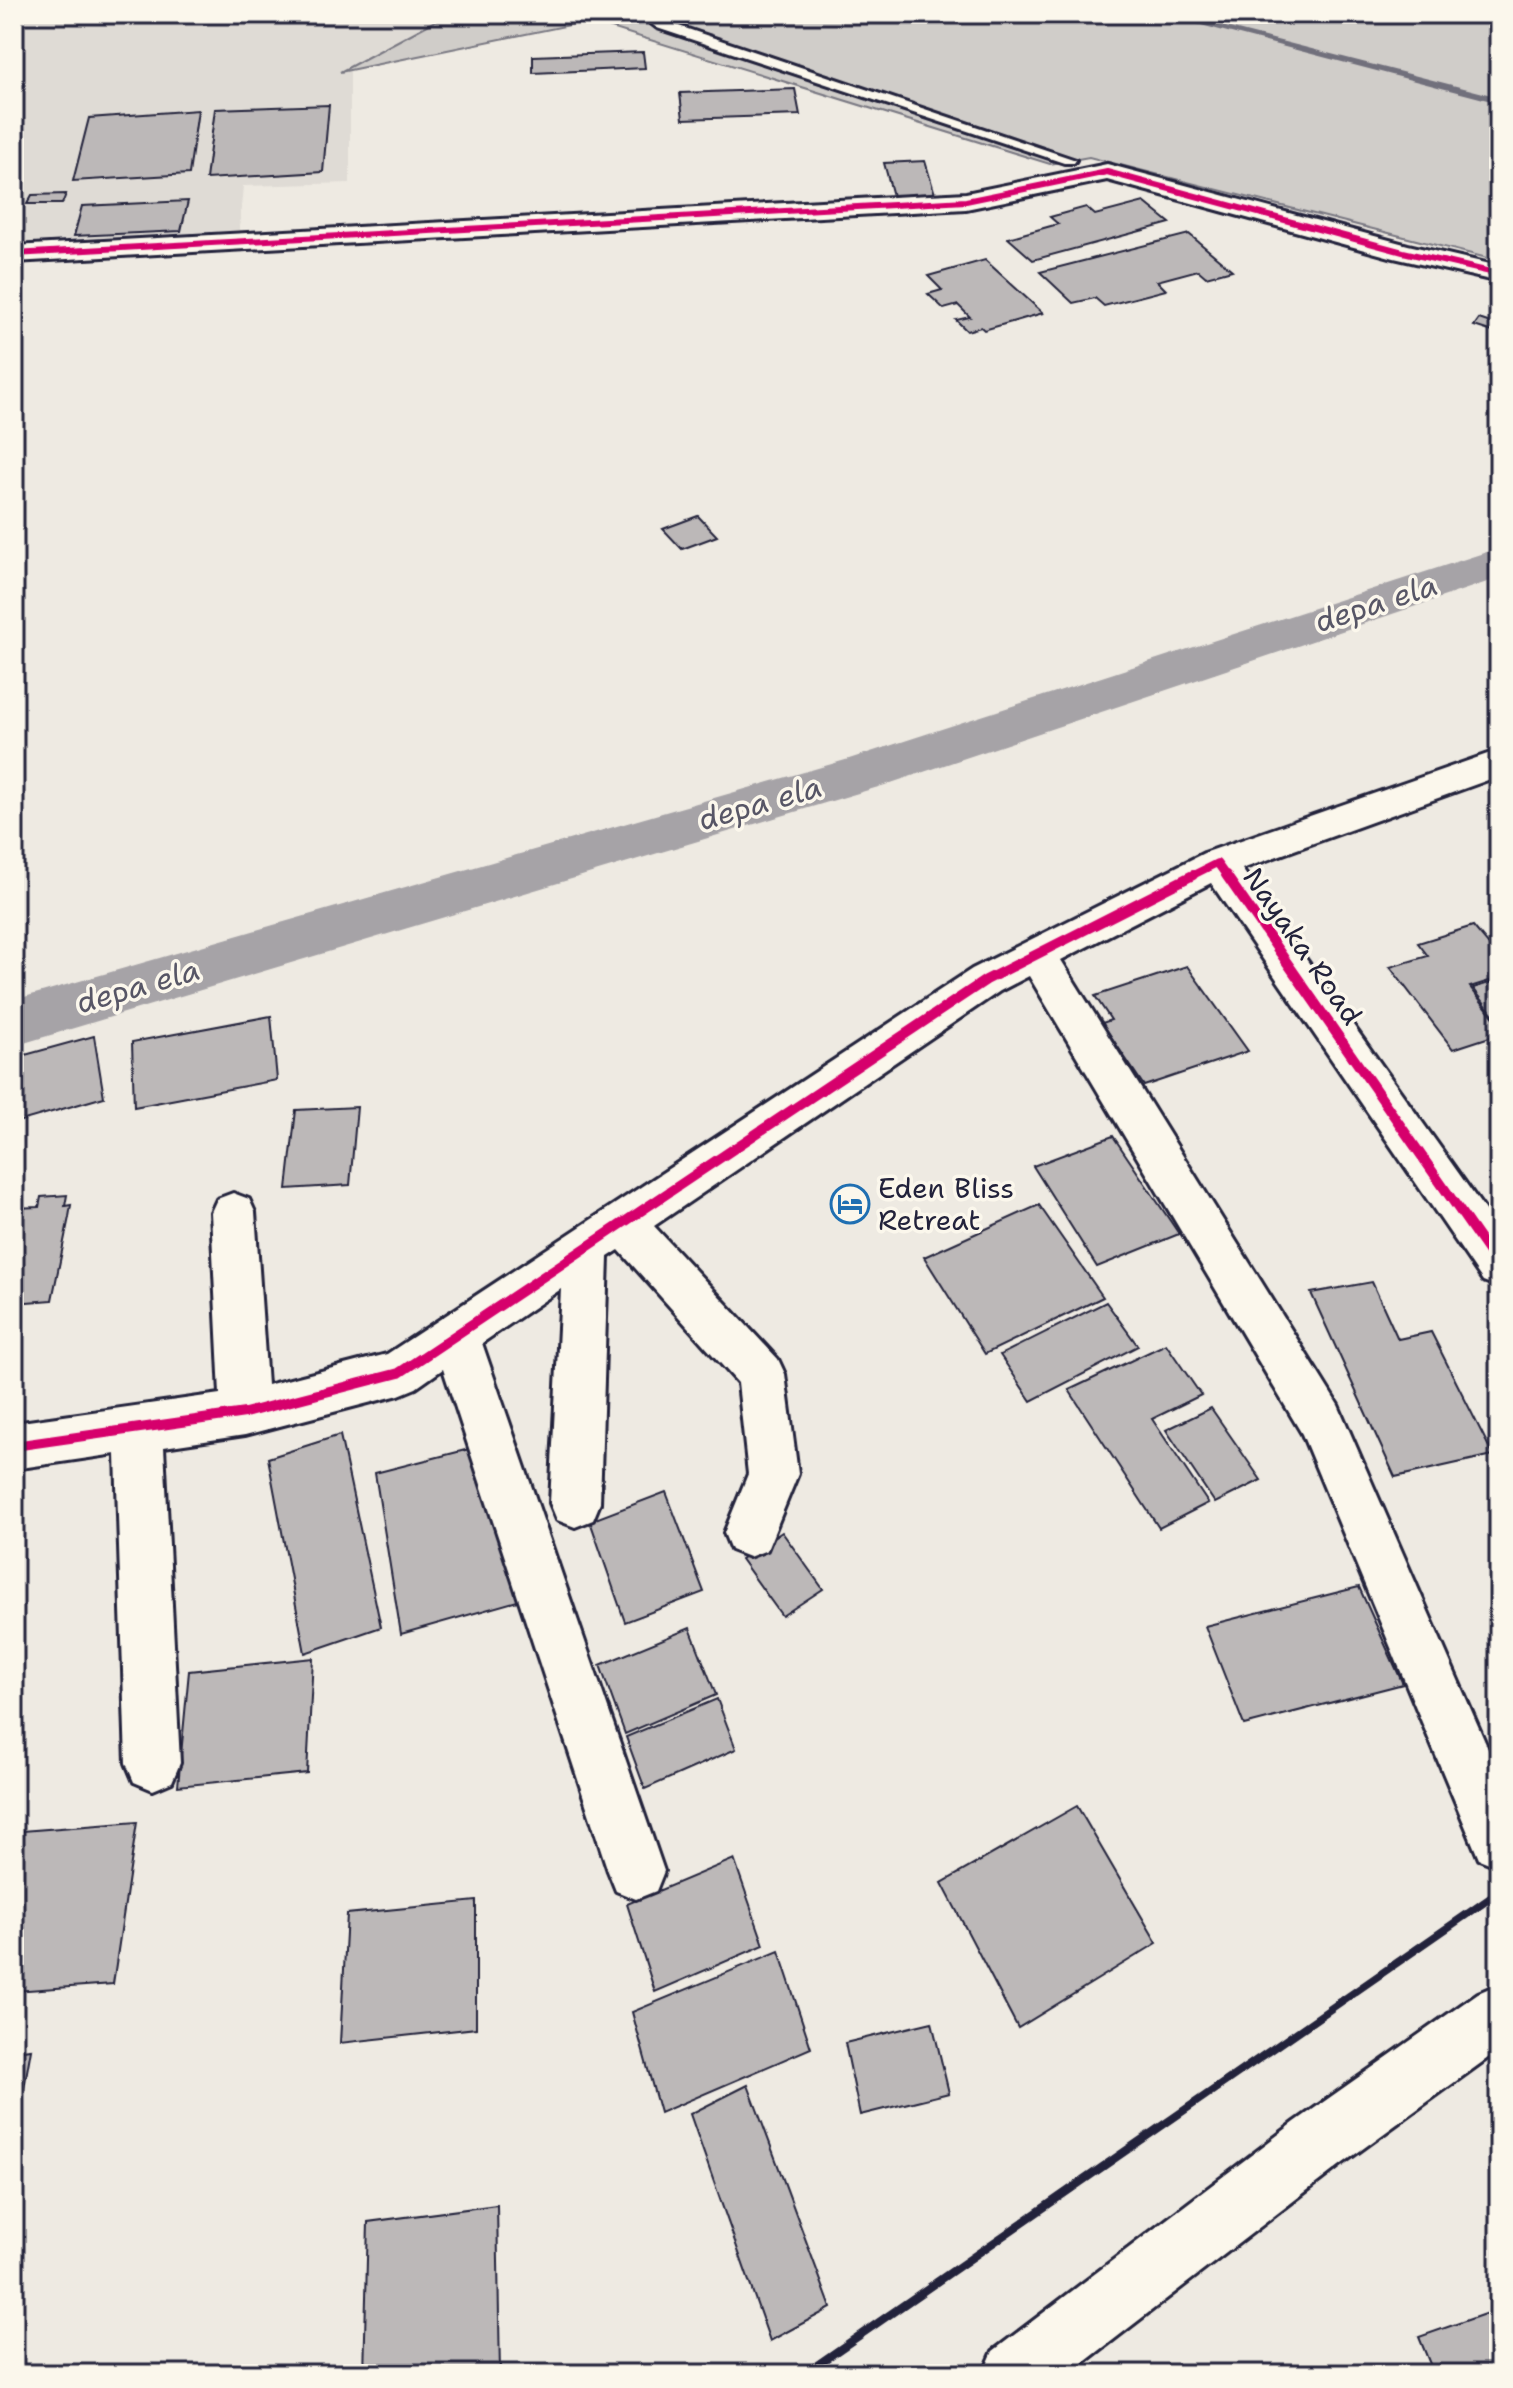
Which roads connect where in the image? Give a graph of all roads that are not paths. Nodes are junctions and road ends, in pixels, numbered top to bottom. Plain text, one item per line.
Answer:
1 (646, 14) edge
2 (1069, 160) joint
3 (1107, 172) junction
4 (14, 254) edge
5 (1499, 274) edge
6 (1499, 763) edge
7 (1217, 863) junction
8 (1037, 955) junction
9 (233, 1212) dead end
10 (604, 1235) junction
11 (1499, 1267) edge
12 (455, 1334) junction
13 (245, 1413) junction
14 (139, 1429) junction
15 (14, 1446) edge
16 (575, 1503) dead end
17 (749, 1533) dead end
18 (153, 1763) dead end
19 (1499, 1839) edge
20 (636, 1871) dead end
21 (1499, 2014) edge
22 (1016, 2374) edge

1 - 2 lane
2 - 3 street
3 - 4 street
3 - 5 street
6 - 7 street
7 - 8 street, Nayaka Road
7 - 11 street, Nayaka Road
8 - 10 street, Nayaka Road
8 - 19 street
9 - 13 street
10 - 12 street, Nayaka Road
10 - 16 street
10 - 17 street
12 - 13 street, Nayaka Road
12 - 20 street
13 - 14 street, Nayaka Road
14 - 15 street, Nayaka Road
14 - 18 street
21 - 22 street

